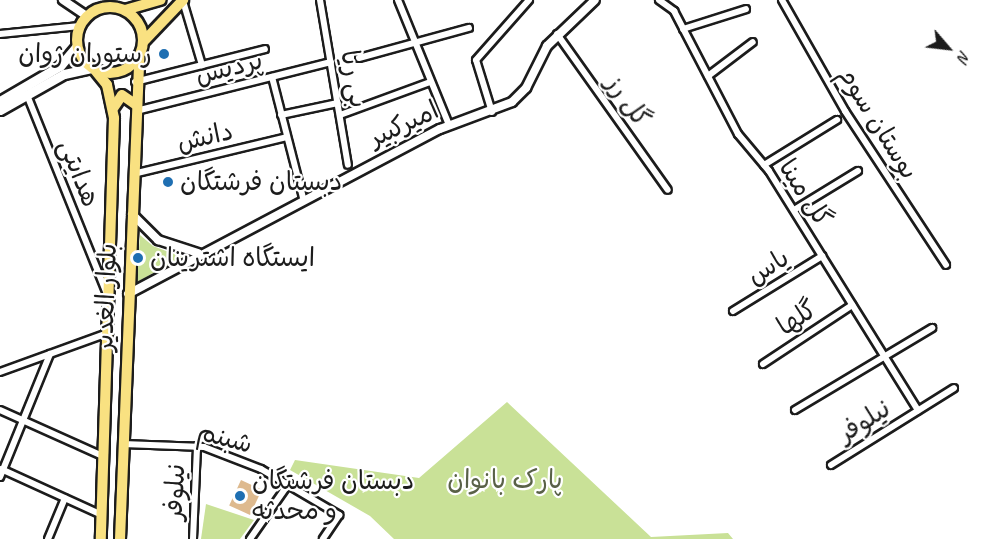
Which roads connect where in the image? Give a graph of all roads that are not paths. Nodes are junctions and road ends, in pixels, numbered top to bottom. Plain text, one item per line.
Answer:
1 (64, 0) edge
2 (161, 0) edge
3 (183, 0) edge
4 (320, 0) edge
5 (398, 0) edge
6 (529, 0) edge
7 (595, 0) edge
8 (659, 0) edge
9 (782, 0) edge
10 (148, 2) edge
11 (746, 9) dead end
12 (125, 10) junction
13 (87, 16) junction
14 (80, 26) junction
15 (469, 28) dead end
16 (683, 28) junction
17 (0, 34) edge
18 (557, 34) junction
19 (144, 41) junction
20 (415, 41) junction
21 (753, 42) dead end
22 (77, 46) junction
23 (265, 49) dead end
24 (139, 57) junction
25 (359, 58) dead end
26 (201, 62) junction
27 (331, 62) junction
28 (93, 69) junction
29 (708, 76) junction
30 (272, 77) junction
31 (135, 82) junction
32 (430, 82) junction
33 (27, 95) junction
34 (0, 101) edge
35 (338, 103) junction
36 (136, 108) junction
37 (113, 109) junction
38 (0, 110) edge
39 (493, 112) junction
40 (281, 115) junction
41 (340, 115) junction
42 (837, 120) dead end
43 (449, 125) junction
44 (287, 137) junction
45 (348, 165) dead end
46 (764, 165) junction
47 (858, 171) dead end
48 (133, 174) junction
49 (668, 190) dead end
50 (303, 198) junction
51 (794, 210) junction
52 (131, 213) junction
53 (198, 253) junction
54 (822, 256) junction
55 (946, 265) dead end
56 (128, 294) junction
57 (109, 299) junction
58 (852, 305) junction
59 (734, 311) dead end
60 (932, 328) dead end
61 (108, 333) junction
62 (50, 354) junction
63 (885, 358) junction
64 (763, 364) dead end
65 (0, 372) edge
66 (954, 388) dead end
67 (0, 410) edge
68 (795, 410) dead end
69 (918, 410) junction
70 (24, 420) junction
71 (123, 444) junction
72 (197, 446) junction
73 (104, 456) junction
74 (831, 465) dead end
75 (1, 472) edge
76 (289, 483) junction
77 (66, 498) junction
78 (102, 515) junction
79 (48, 539) edge
80 (101, 539) edge
81 (120, 539) edge
82 (193, 539) edge
83 (250, 539) edge
84 (323, 539) edge

1 - 13 street
2 - 10 main road
3 - 19 main road
3 - 26 street
4 - 27 street, بی ریا
5 - 20 street
6 - 39 street
7 - 18 street, امیرکبیر
8 - 16 street, گل مینا
9 - 55 street, بوستان سوم
10 - 12 main road
11 - 16 street
12 - 13 main road
12 - 19 main road
13 - 14 main road
14 - 17 street
14 - 22 main road
15 - 20 street
16 - 29 street, گل مینا
18 - 39 street, امیرکبیر
18 - 49 street, گل رز
19 - 24 main road
20 - 25 street
20 - 32 street
21 - 29 street
22 - 28 main road
22 - 34 main road
23 - 26 street
24 - 28 main road
24 - 31 main road, بلوار الغدیر
26 - 31 street
27 - 30 street, پردیس
27 - 35 street, بی ریا
28 - 33 main road
28 - 37 main road, بلوار الغدیر
29 - 46 street, گل مینا
30 - 36 street, پردیس
30 - 40 street
31 - 36 main road, بلوار الغدیر
32 - 41 street
32 - 43 street
33 - 38 main road
33 - 57 street, هدایتی
35 - 40 street
35 - 41 street, بی ریا
36 - 37 main road
36 - 48 main road, بلوار الغدیر
37 - 57 main road, بلوار الغدیر
39 - 43 street, امیرکبیر
40 - 44 street
41 - 45 street, بی ریا
42 - 46 street
43 - 50 street, امیرکبیر
44 - 48 street, دانش
44 - 50 street
46 - 51 street, گل مینا
47 - 51 street
48 - 52 main road, بلوار الغدیر
50 - 53 street, امیرکبیر
51 - 54 street, گل مینا
52 - 53 street
52 - 56 main road, بلوار الغدیر
53 - 56 street, امیرکبیر
54 - 58 street, گل مینا
54 - 59 street, یاس
56 - 71 main road, بلوار الغدیر
57 - 61 main road, بلوار الغدیر
58 - 63 street, گل مینا
58 - 64 street, گلها
60 - 63 street
61 - 62 street
61 - 73 main road, بلوار الغدیر
62 - 65 street
62 - 70 street
63 - 68 street
63 - 69 street, گل مینا
66 - 69 street, نیلوفر
67 - 70 street
69 - 74 street, نیلوفر
70 - 73 street
70 - 75 street
71 - 72 street, شبنم
71 - 81 main road, بلوار الغدیر
72 - 76 street, شبنم
72 - 82 street, نیلوفر
73 - 78 main road, بلوار الغدیر
75 - 77 street
76 - 83 street
76 - 84 street, شبنم
77 - 78 street
77 - 79 street
78 - 80 main road, بلوار الغدیر

